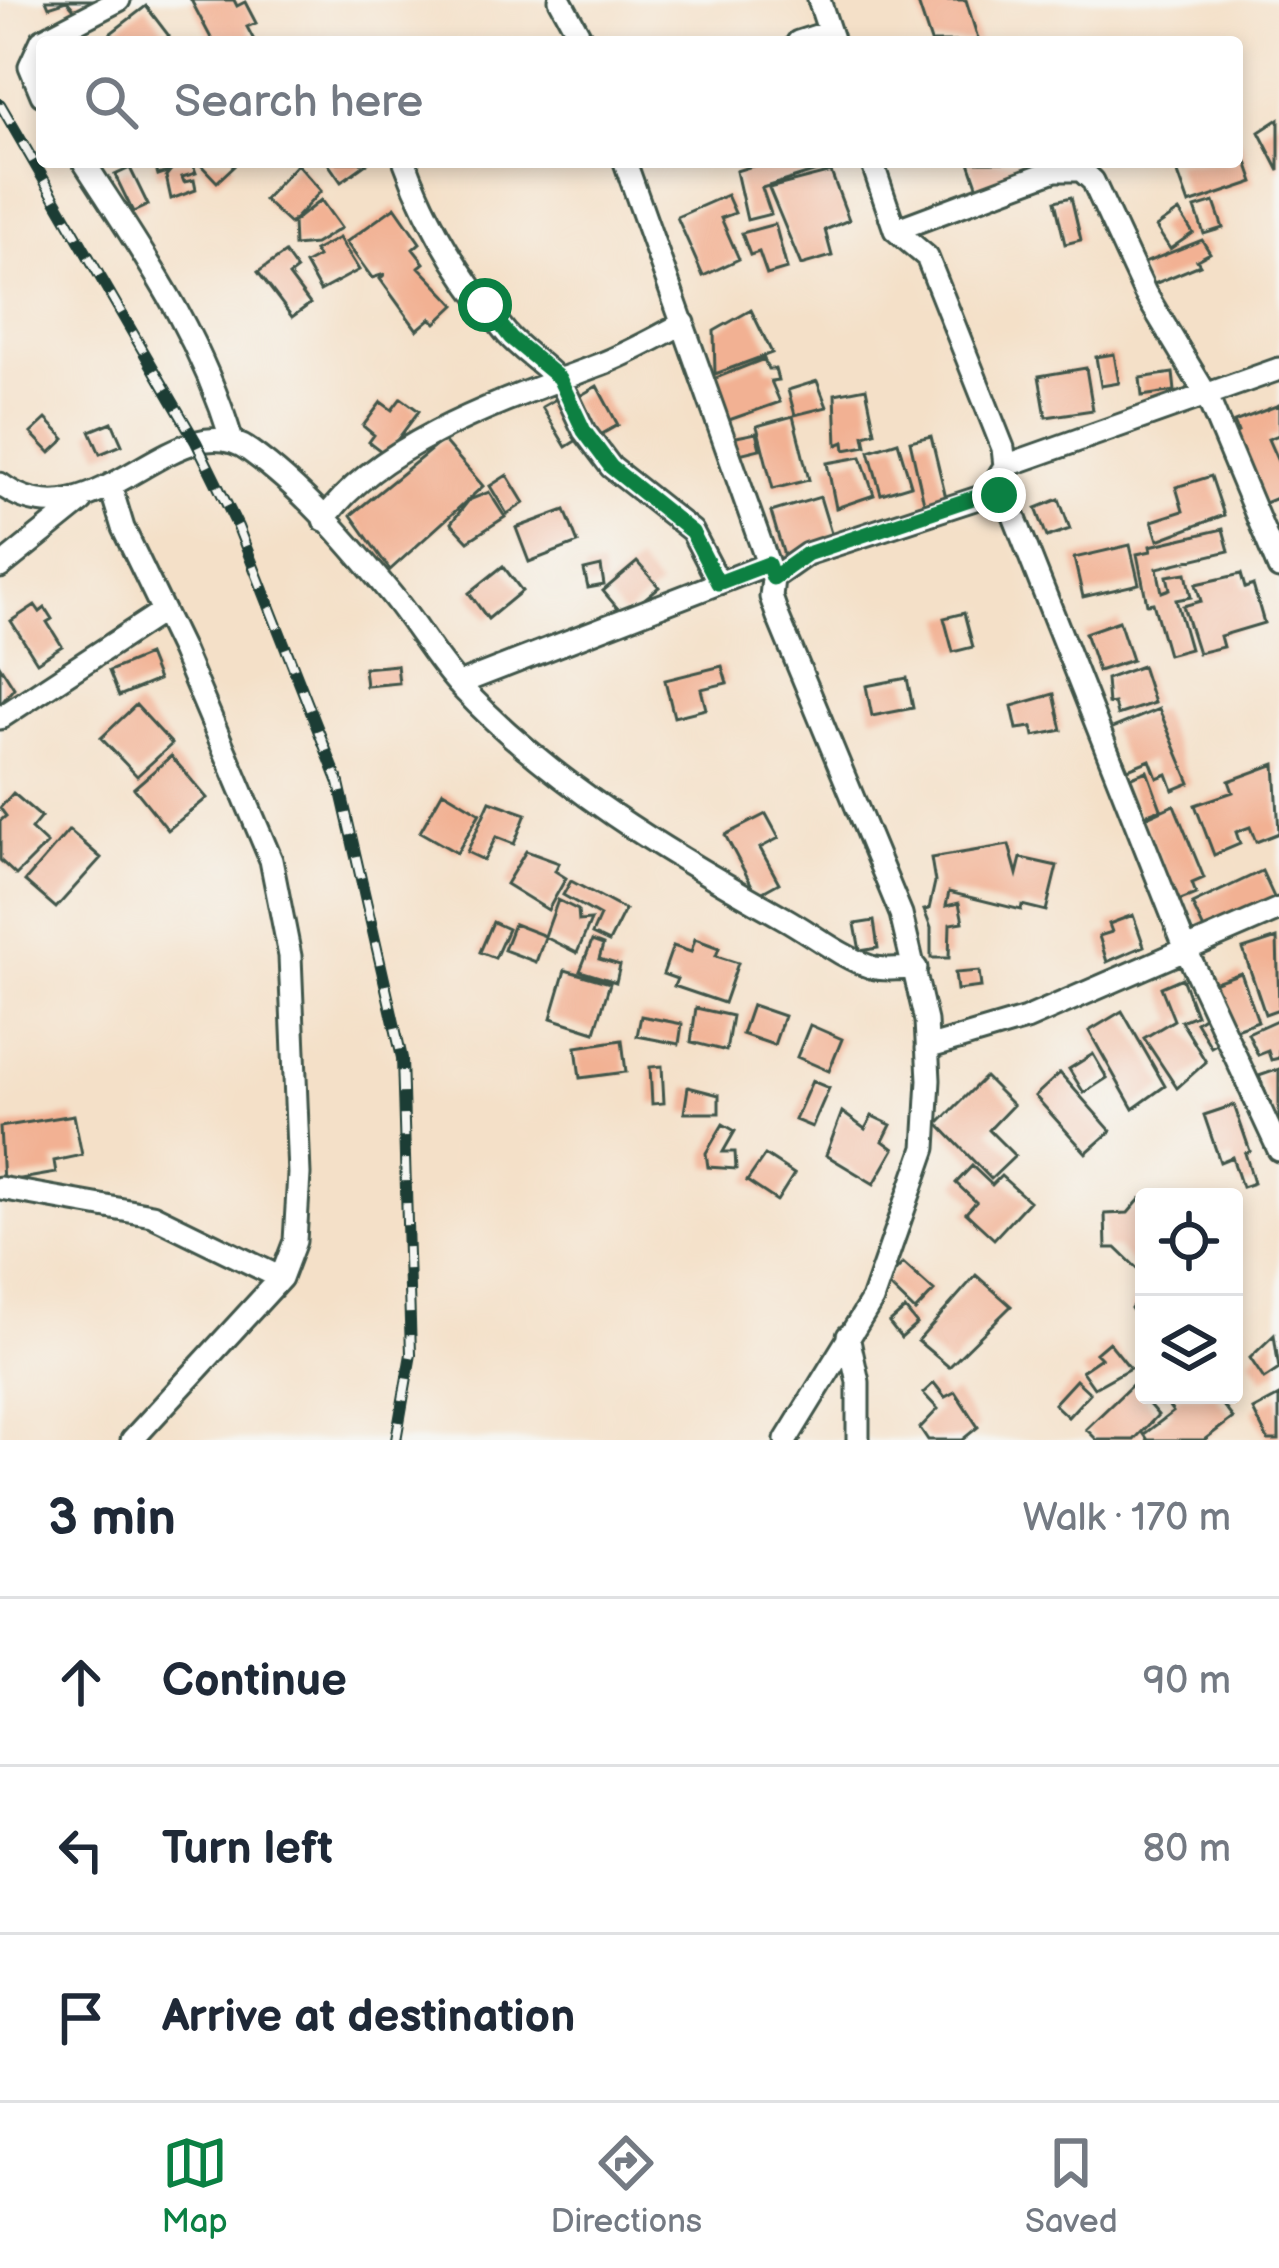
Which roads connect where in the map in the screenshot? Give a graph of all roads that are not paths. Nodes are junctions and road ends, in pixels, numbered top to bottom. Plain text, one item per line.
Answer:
1 (119, 0) edge
2 (560, 0) edge
3 (819, 0) edge
4 (50, 36) edge
5 (580, 36) edge
6 (831, 36) edge
7 (36, 53) edge
8 (36, 80) edge
9 (88, 168) edge
10 (408, 168) edge
11 (627, 168) edge
12 (874, 168) edge
13 (895, 230) junction
14 (684, 323) junction
15 (1279, 369) edge
16 (558, 379) junction
17 (1207, 396) junction
18 (232, 441) junction
19 (1005, 466) junction
20 (0, 484) edge
21 (110, 485) junction
22 (988, 493) junction
23 (82, 500) junction
24 (324, 520) junction
25 (0, 566) edge
26 (1279, 568) edge
27 (770, 571) junction
28 (718, 583) junction
29 (164, 611) junction
30 (458, 684) junction
31 (0, 718) edge
32 (1279, 909) edge
33 (1187, 952) junction
34 (916, 968) junction
35 (927, 1048) junction
36 (1279, 1150) edge
37 (0, 1188) edge
38 (281, 1278) junction
39 (848, 1336) junction
40 (132, 1440) edge
41 (786, 1440) edge
42 (858, 1440) edge

1 - 4 street
2 - 5 street
3 - 6 street
7 - 8 street
9 - 18 street
10 - 16 street
11 - 14 street
12 - 13 street
13 - 17 street
13 - 19 street
14 - 16 street
14 - 27 street
15 - 17 street
16 - 24 street
16 - 28 street
17 - 19 street
17 - 26 street
18 - 21 street
18 - 24 street
19 - 22 street
20 - 23 street
21 - 23 street
21 - 29 street
22 - 27 street
22 - 33 street
23 - 25 street
24 - 30 street
27 - 28 street
27 - 34 street
28 - 30 street
29 - 31 street
29 - 38 street
30 - 34 street
32 - 33 street
33 - 35 street
33 - 36 street
34 - 35 street
35 - 39 street
37 - 38 street
38 - 40 street
39 - 41 street
39 - 42 street

